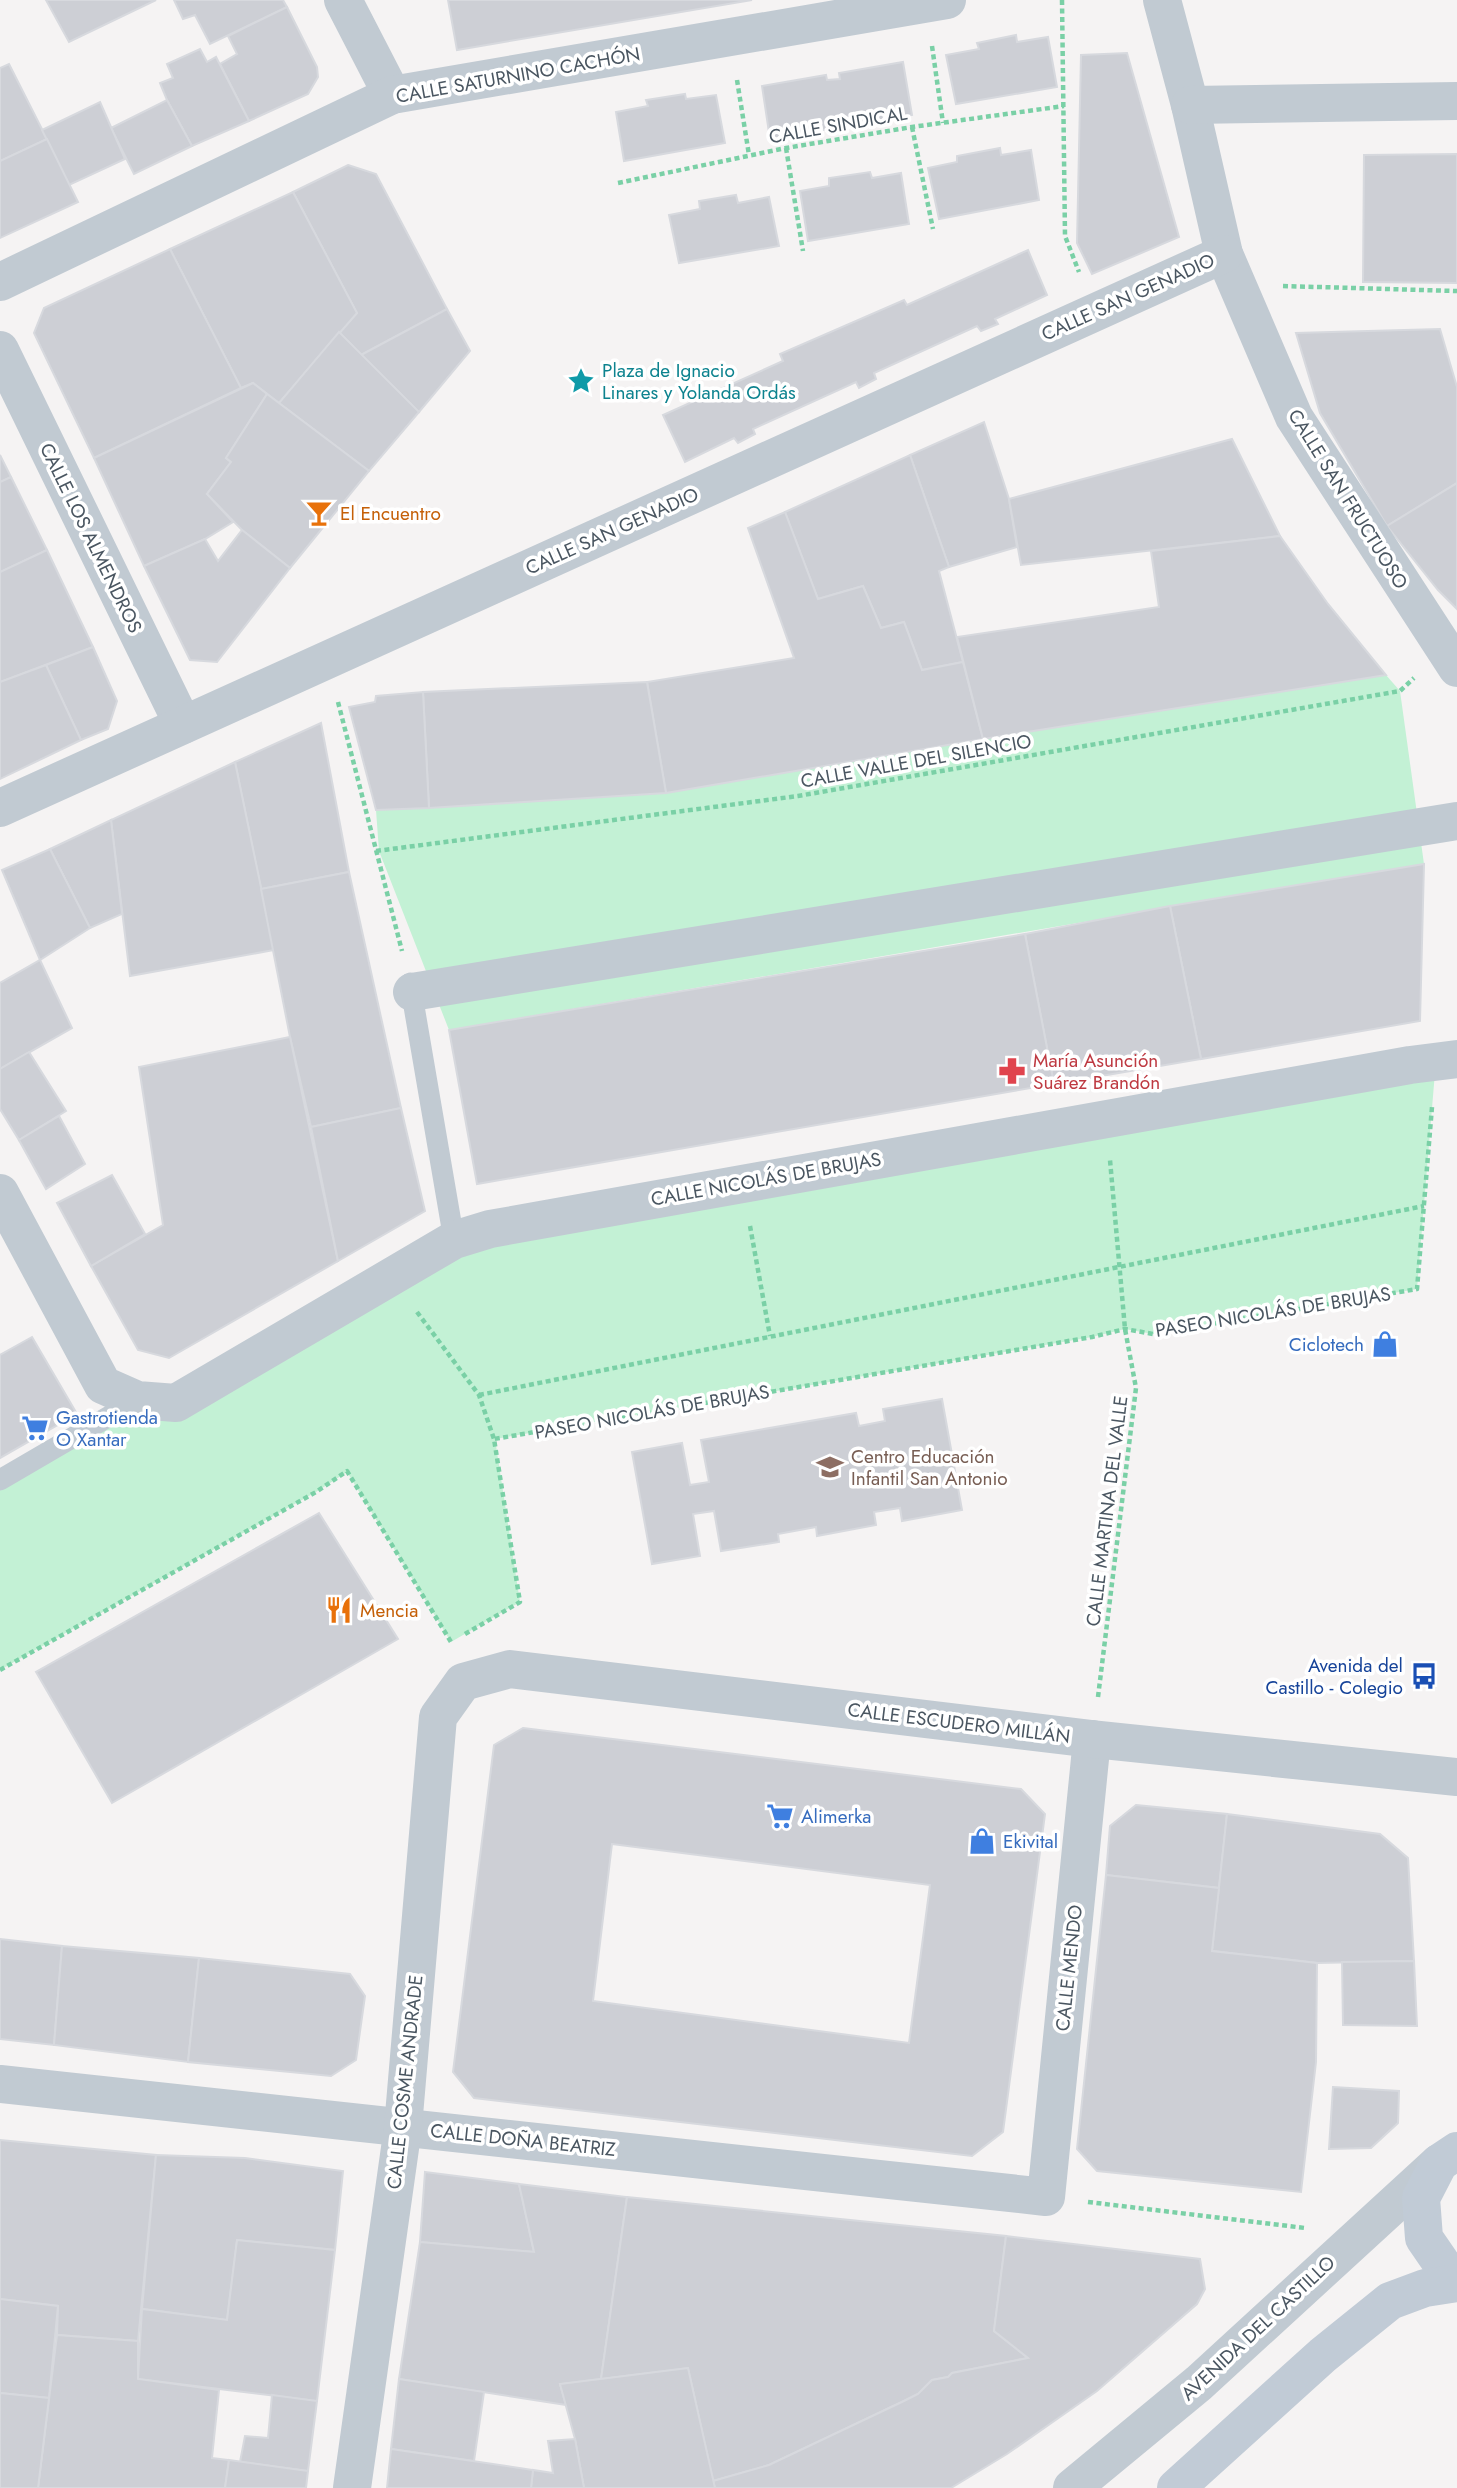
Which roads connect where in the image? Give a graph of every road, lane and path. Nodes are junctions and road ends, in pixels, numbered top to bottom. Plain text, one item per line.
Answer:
1 (343, 0) edge
2 (1062, 0) edge
3 (1162, 0) edge
4 (936, 2) edge
5 (730, 38) junction
6 (392, 95) junction
7 (1457, 102) edge
8 (1064, 106) junction
9 (1190, 106) junction
10 (943, 123) junction
11 (912, 127) junction
12 (786, 148) junction
13 (749, 155) junction
14 (618, 183) dead end
15 (933, 229) dead end
16 (803, 251) dead end
17 (1231, 270) junction
18 (0, 282) edge
19 (1457, 290) edge
20 (1096, 312) junction
21 (0, 350) edge
22 (327, 660) junction
23 (1450, 660) edge
24 (183, 726) junction
25 (0, 808) edge
26 (1457, 821) edge
27 (376, 851) junction
28 (410, 984) junction
29 (1446, 1060) edge
30 (1106, 1119) junction
31 (742, 1184) junction
32 (0, 1193) edge
33 (1424, 1206) junction
34 (454, 1240) junction
35 (1120, 1265) junction
36 (390, 1277) junction
37 (1125, 1329) junction
38 (770, 1336) junction
39 (479, 1395) junction
40 (137, 1400) junction
41 (494, 1439) junction
42 (0, 1479) edge
43 (0, 1670) edge
44 (463, 1682) joint
45 (1093, 1739) junction
46 (1457, 1777) edge
47 (0, 2084) edge
48 (403, 2126) junction
49 (1448, 2157) edge
50 (1046, 2197) junction
51 (1359, 2235) junction
52 (1457, 2275) edge
53 (1457, 2283) edge
54 (352, 2488) edge
55 (1072, 2488) edge
56 (1176, 2488) edge

1 - 6 street
2 - 8 path
3 - 9 street, CALLE SAN FRUCTUOSO
4 - 5 street, CALLE SATURNINO CACHÓN
4 - 10 path
5 - 6 street, CALLE SATURNINO CACHÓN
5 - 13 path
6 - 18 street, CALLE SATURNINO CACHÓN
7 - 9 street
8 - 10 path, CALLE SINDICAL
8 - 20 path
9 - 17 street, CALLE SAN FRUCTUOSO
10 - 11 path, CALLE SINDICAL
11 - 12 path, CALLE SINDICAL
11 - 15 path
12 - 13 path, CALLE SINDICAL
12 - 16 path
13 - 14 path, CALLE SINDICAL
17 - 19 path
17 - 20 street, CALLE SAN GENADIO
17 - 23 street, CALLE SAN FRUCTUOSO
20 - 22 street, CALLE SAN GENADIO
21 - 24 street, CALLE LOS ALMENDROS
22 - 24 street, CALLE SAN GENADIO
22 - 27 path
23 - 27 path, CALLE VALLE DEL SILENCIO
24 - 25 street, CALLE SAN GENADIO
26 - 28 street
27 - 28 path
28 - 34 lane
29 - 30 street, CALLE NICOLÁS DE BRUJAS
29 - 33 path, PASEO NICOLÁS DE BRUJAS
30 - 31 street, CALLE NICOLÁS DE BRUJAS
30 - 35 path, CALLE MARTINA DEL VALLE
31 - 34 street, CALLE NICOLÁS DE BRUJAS
31 - 38 path
32 - 40 street, CALLE NICOLÁS DE BRUJAS
33 - 35 path
33 - 37 path, PASEO NICOLÁS DE BRUJAS
34 - 36 street, CALLE NICOLÁS DE BRUJAS
35 - 37 path, CALLE MARTINA DEL VALLE
35 - 38 path
36 - 39 path
36 - 40 street, CALLE NICOLÁS DE BRUJAS
37 - 41 path, PASEO NICOLÁS DE BRUJAS
37 - 45 path, CALLE MARTINA DEL VALLE
38 - 39 path
39 - 41 path
40 - 42 lane
41 - 43 path
44 - 45 street, CALLE ESCUDERO MILLÁN
44 - 48 street, CALLE COSME ANDRADE
45 - 46 street, CALLE ESCUDERO MILLÁN
45 - 50 street, CALLE MENDO
47 - 48 street, CALLE DOÑA BEATRIZ
48 - 50 street, CALLE DOÑA BEATRIZ
48 - 54 street, CALLE COSME ANDRADE
49 - 51 street, AVENIDA DEL CASTILLO
49 - 52 main road
50 - 51 path
51 - 55 street, AVENIDA DEL CASTILLO
53 - 56 main road

